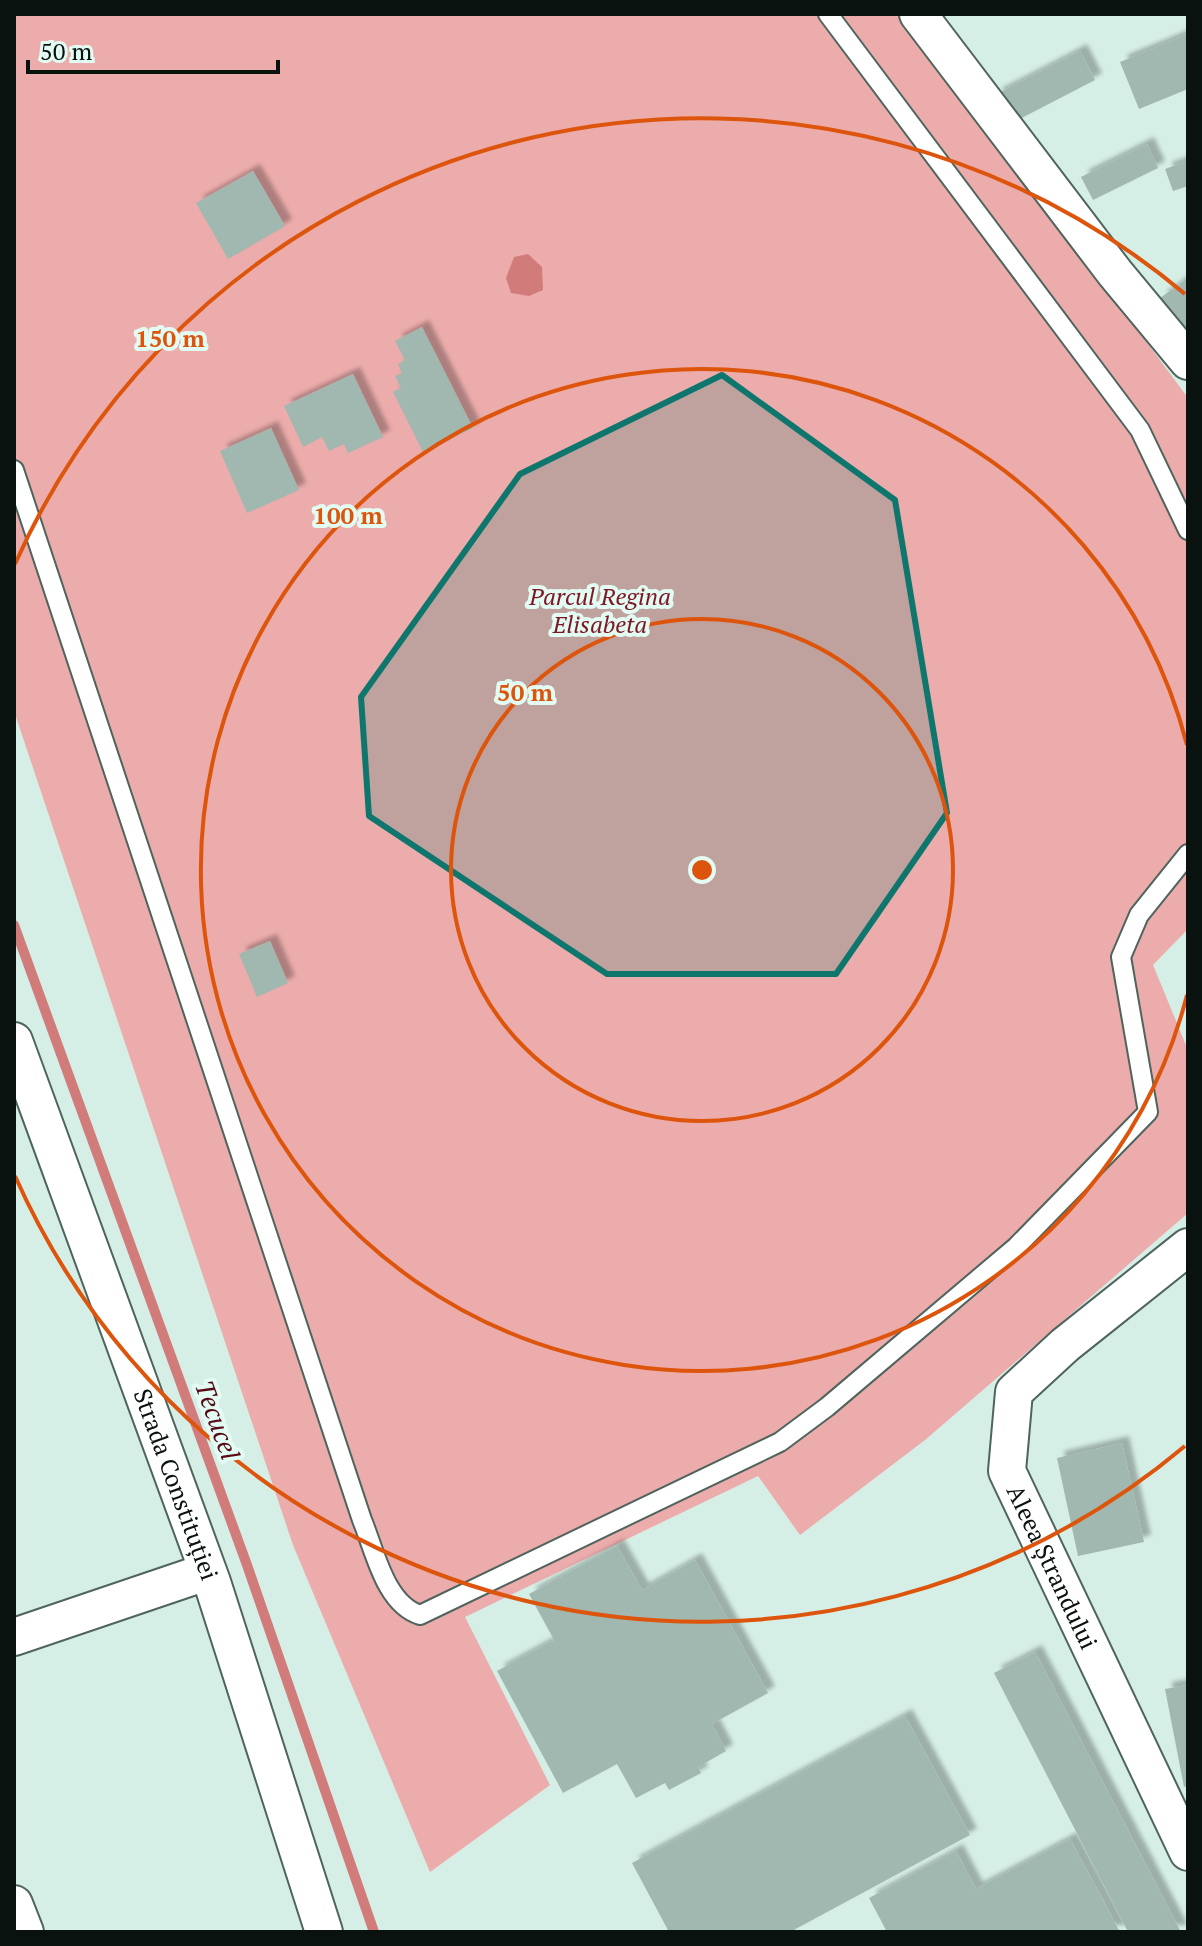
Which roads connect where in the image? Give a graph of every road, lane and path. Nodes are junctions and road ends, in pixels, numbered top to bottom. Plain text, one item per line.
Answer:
1 (828, 14) edge
2 (918, 14) edge
3 (1188, 361) edge
4 (14, 470) edge
5 (1188, 530) edge
6 (1188, 854) edge
7 (14, 1041) edge
8 (1188, 1247) edge
9 (206, 1572) junction
10 (14, 1637) edge
11 (1188, 1852) edge
12 (14, 1904) edge
13 (25, 1932) edge
14 (324, 1932) edge

1 - 5 lane
2 - 3 street
4 - 6 lane
7 - 9 street, Strada Constituției
8 - 11 street, Aleea Ștrandului
9 - 10 street
9 - 14 street, Strada Constituției
12 - 13 street

